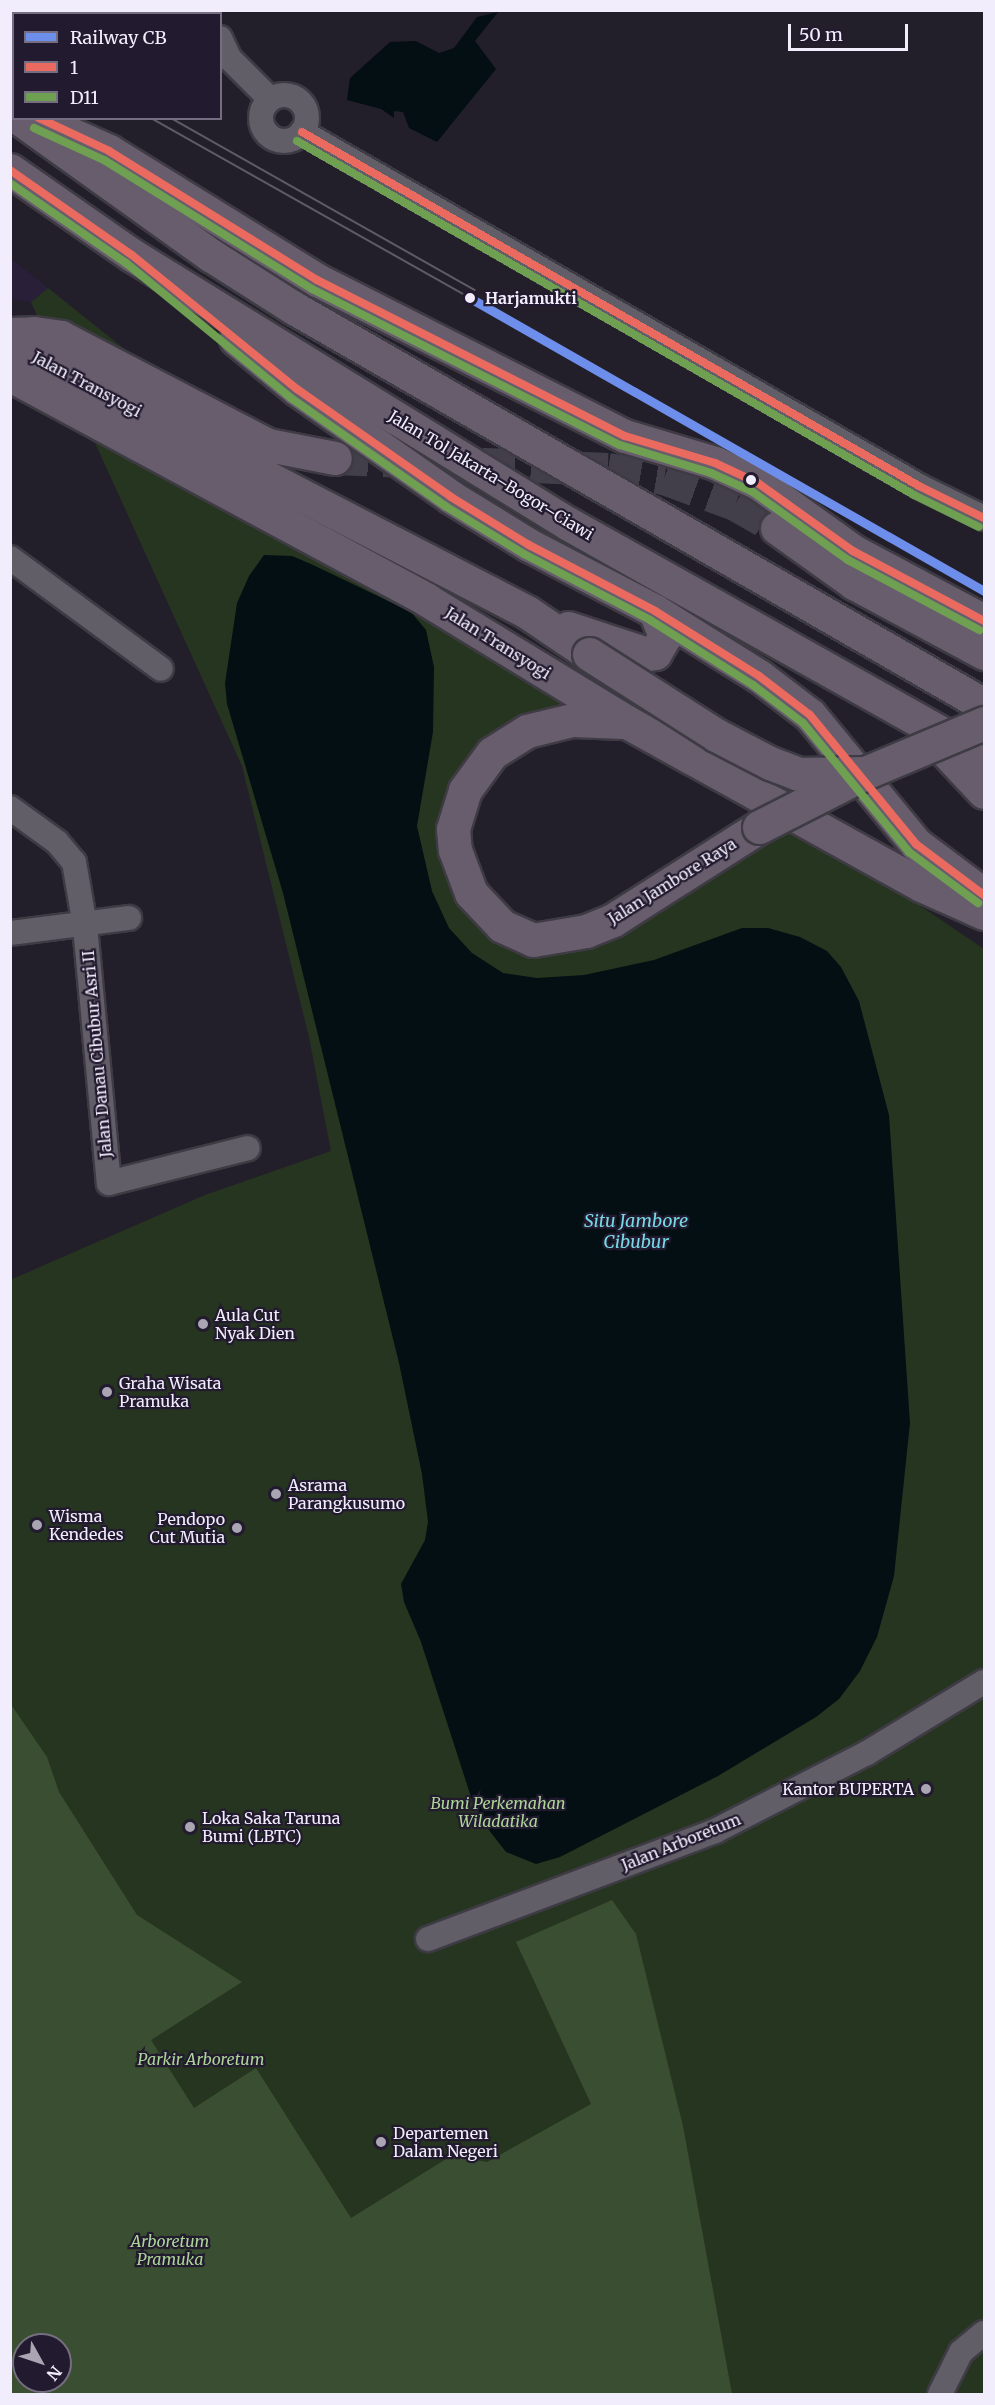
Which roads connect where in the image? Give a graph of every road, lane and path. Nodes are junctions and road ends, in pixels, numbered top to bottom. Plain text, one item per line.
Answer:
1 (222, 42) edge
2 (270, 99) junction
3 (22, 120) edge
4 (42, 120) edge
5 (302, 132) junction
6 (10, 170) edge
7 (132, 255) junction
8 (10, 334) edge
9 (10, 344) edge
10 (10, 375) edge
11 (185, 452) junction
12 (335, 458) tunnel mouth
13 (984, 518) edge
14 (777, 528) tunnel mouth
15 (10, 558) edge
16 (655, 611) junction
17 (527, 612) junction
18 (984, 621) edge
19 (984, 653) edge
20 (161, 669) dead end
21 (984, 705) edge
22 (912, 716) junction
23 (627, 723) junction
24 (984, 723) edge
25 (984, 757) edge
26 (865, 773) junction
27 (984, 792) edge
28 (10, 808) edge
29 (984, 895) edge
30 (984, 913) edge
31 (129, 918) dead end
32 (86, 926) junction
33 (10, 933) edge
34 (248, 1148) dead end
35 (983, 1686) edge
36 (428, 1940) dead end
37 (984, 2333) edge
38 (940, 2394) edge

1 - 2 street
2 - 5 street
2 - 5 street
3 - 21 highway
4 - 18 highway
5 - 13 street
6 - 7 highway, Jalan Tol Jakarta–Bogor–Ciawi
7 - 16 highway
7 - 22 highway, Jalan Tol Jakarta–Bogor–Ciawi
8 - 12 highway
9 - 11 highway, Jalan Transyogi
10 - 11 highway, Jalan Transyogi
11 - 17 highway, Jalan Transyogi
11 - 23 highway, Jalan Transyogi
14 - 19 highway
15 - 20 street
16 - 17 highway
16 - 29 highway
17 - 26 highway, Jalan Transyogi, bridge
22 - 25 highway, Jalan Tol Jakarta–Bogor–Ciawi
22 - 27 highway
23 - 26 highway, Jalan Jambore Raya, bridge
23 - 30 highway, Jalan Transyogi
24 - 26 highway, Jalan Jambore Raya, bridge
28 - 32 street, Jalan Danau Cibubur Asri II
31 - 32 street
32 - 33 street
32 - 34 street, Jalan Danau Cibubur Asri II
35 - 36 street, Jalan Arboretum
37 - 38 street

